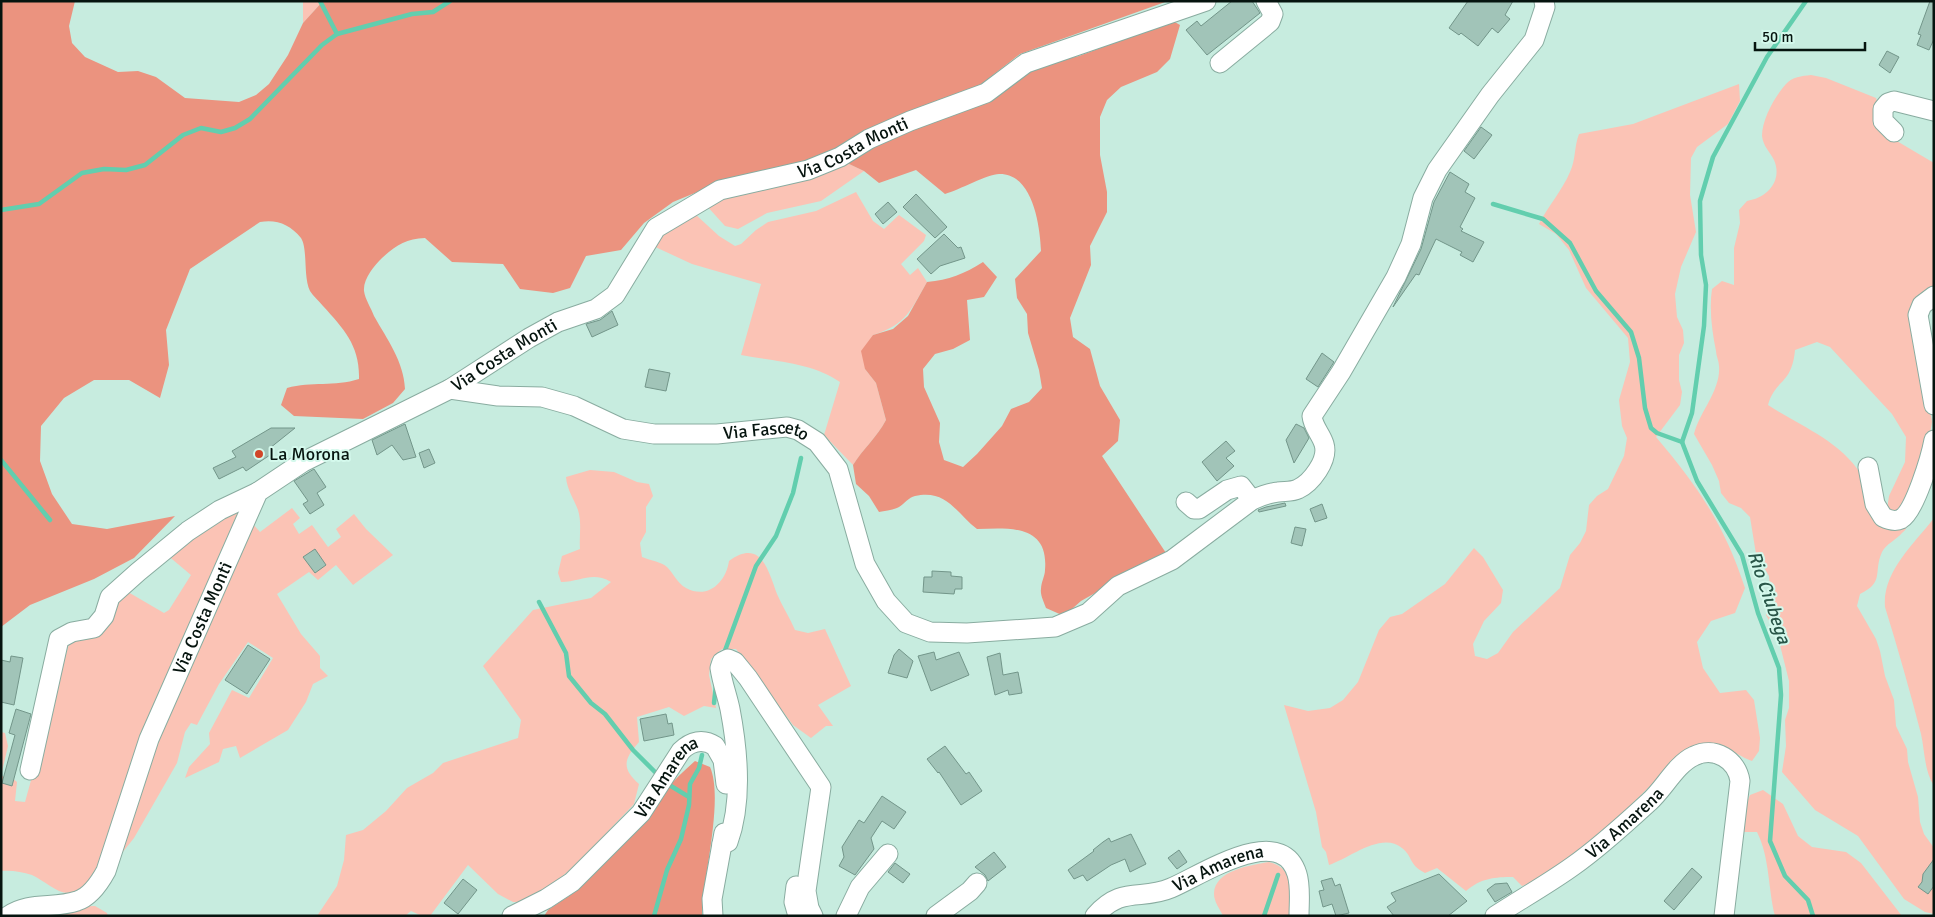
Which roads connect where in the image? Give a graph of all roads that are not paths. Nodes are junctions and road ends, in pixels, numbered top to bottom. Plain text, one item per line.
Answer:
1 (1206, 1) edge
2 (1266, 1) edge
3 (1544, 1) edge
4 (1220, 63) dead end
5 (1934, 111) edge
6 (1894, 132) dead end
7 (1934, 296) edge
8 (450, 389) junction
9 (1934, 406) edge
10 (1934, 440) edge
11 (1868, 466) dead end
12 (258, 492) junction
13 (1252, 500) junction
14 (1186, 502) dead end
15 (30, 770) dead end
16 (722, 844) junction
17 (888, 854) dead end
18 (809, 869) junction
19 (977, 883) dead end
20 (8, 916) edge
21 (512, 916) edge
22 (713, 916) edge
23 (798, 916) edge
24 (813, 916) edge
25 (846, 916) edge
26 (936, 916) edge
27 (1095, 916) edge
28 (1299, 916) edge
29 (1495, 916) edge
30 (1724, 916) edge

1 - 8 street, Via Costa Monti
2 - 4 street
3 - 13 street, Via Fasceto
5 - 6 street
7 - 9 street
8 - 12 street, Via Costa Monti
8 - 13 street, Via Fasceto
10 - 11 street
12 - 15 street
12 - 20 street, Via Costa Monti
13 - 14 street
16 - 18 street
16 - 21 street, Via Amarena
16 - 22 street, Via Amarena
17 - 25 street
18 - 23 street
18 - 24 street
19 - 26 street
27 - 28 street, Via Amarena
29 - 30 street, Via Amarena

